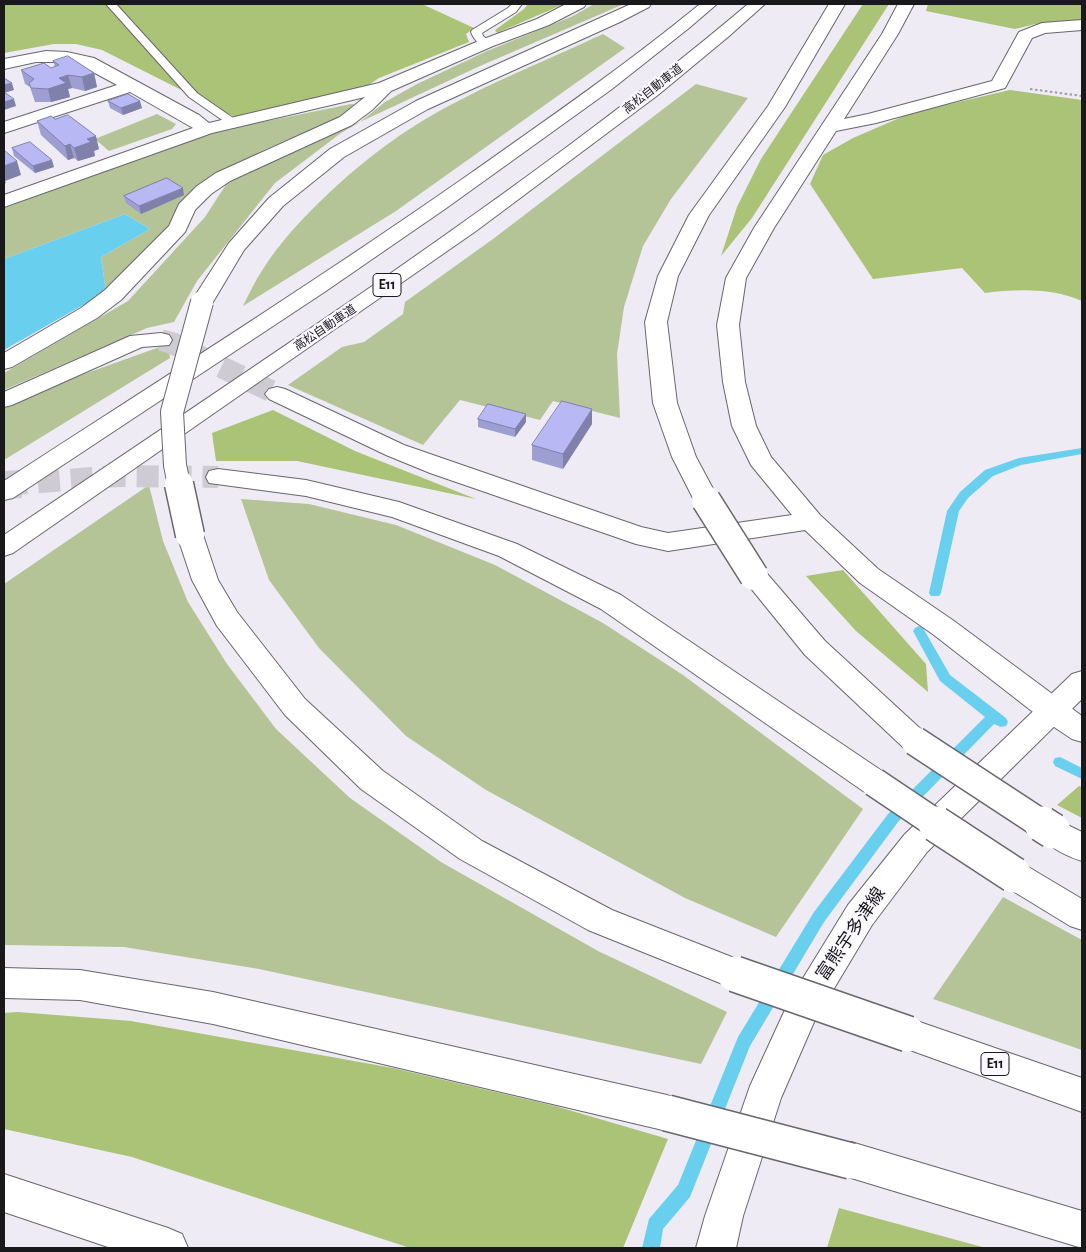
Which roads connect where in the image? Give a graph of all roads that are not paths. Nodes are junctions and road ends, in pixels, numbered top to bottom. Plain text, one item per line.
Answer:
1 (111, 4) edge
2 (517, 4) edge
3 (578, 4) edge
4 (643, 4) edge
5 (709, 4) edge
6 (757, 4) edge
7 (837, 4) edge
8 (906, 4) edge
9 (1082, 25) edge
10 (487, 43) junction
11 (4, 64) edge
12 (131, 86) junction
13 (385, 87) junction
14 (232, 122) junction
15 (828, 127) junction
16 (4, 128) edge
17 (206, 129) junction
18 (4, 200) edge
19 (161, 340) tunnel mouth
20 (4, 362) edge
21 (277, 394) tunnel mouth
22 (4, 400) edge
23 (218, 477) tunnel mouth
24 (4, 492) tunnel mouth
25 (811, 521) junction
26 (4, 547) edge
27 (1082, 682) edge
28 (1052, 711) junction
29 (1082, 731) edge
30 (1082, 848) edge
31 (1082, 916) edge
32 (4, 983) edge
33 (1082, 1095) edge
34 (4, 1193) edge
35 (1082, 1230) edge
36 (168, 1248) edge
37 (716, 1248) edge

1 - 14 lane
2 - 10 lane
3 - 10 main road
4 - 33 main road, E11, bridge
5 - 24 main road, E11
6 - 26 main road, 高松自動車道 / E11
7 - 30 main road, bridge
8 - 15 main road
9 - 15 main road
10 - 13 main road
11 - 12 main road
12 - 16 main road
12 - 17 main road
13 - 14 main road
13 - 20 main road
14 - 17 main road
15 - 25 main road
17 - 18 main road
19 - 22 main road
21 - 25 main road
23 - 31 main road, bridge
25 - 28 main road
27 - 28 main road, 富熊宇多津線
28 - 29 main road
28 - 37 main road, 富熊宇多津線
32 - 35 main road, bridge
34 - 36 main road

